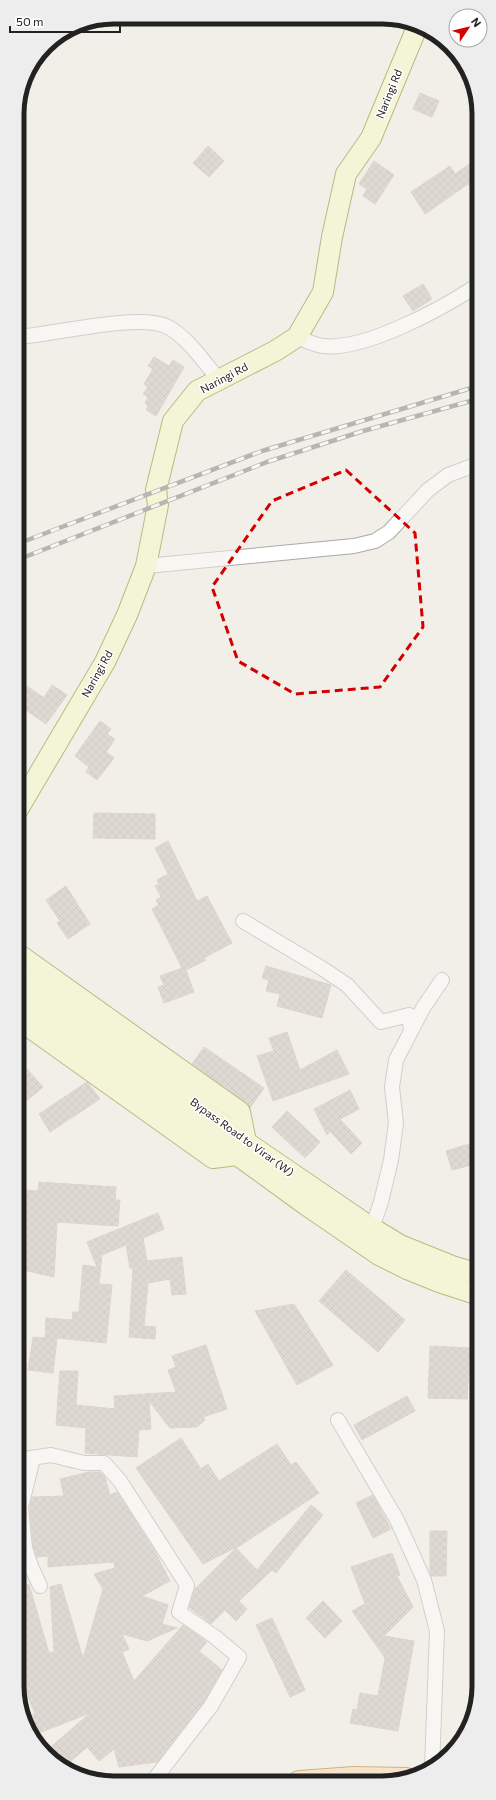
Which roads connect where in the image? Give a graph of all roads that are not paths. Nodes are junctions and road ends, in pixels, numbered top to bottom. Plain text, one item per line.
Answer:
1 (416, 31) edge
2 (472, 288) edge
3 (24, 336) edge
4 (297, 337) junction
5 (219, 380) junction
6 (472, 466) edge
7 (146, 566) junction
8 (24, 801) edge
9 (243, 921) dead end
10 (24, 958) edge
11 (442, 980) dead end
12 (24, 982) edge
13 (24, 1005) edge
14 (24, 1023) edge
15 (411, 1030) junction
16 (202, 1119) junction
17 (242, 1148) junction
18 (372, 1228) junction
19 (472, 1272) edge
20 (472, 1293) edge
21 (338, 1420) dead end
22 (34, 1458) junction
23 (24, 1459) edge
24 (24, 1493) edge
25 (24, 1540) edge
26 (40, 1586) dead end
27 (432, 1760) edge
28 (157, 1776) edge

1 - 4 street, Naringi Rd
2 - 4 street
3 - 5 street
4 - 5 street, Naringi Rd
5 - 7 street, Naringi Rd
6 - 7 street
7 - 8 street, Naringi Rd
9 - 15 street
10 - 17 street
11 - 15 street
12 - 16 street, Bypass Road to Virar (W)
13 - 16 street
14 - 17 street
15 - 18 street
16 - 17 street
17 - 18 street, Bypass Road to Virar (W)
17 - 20 street
18 - 19 street, Bypass Road to Virar (W)
21 - 27 street
22 - 23 street
22 - 24 street
22 - 28 street
25 - 26 street

